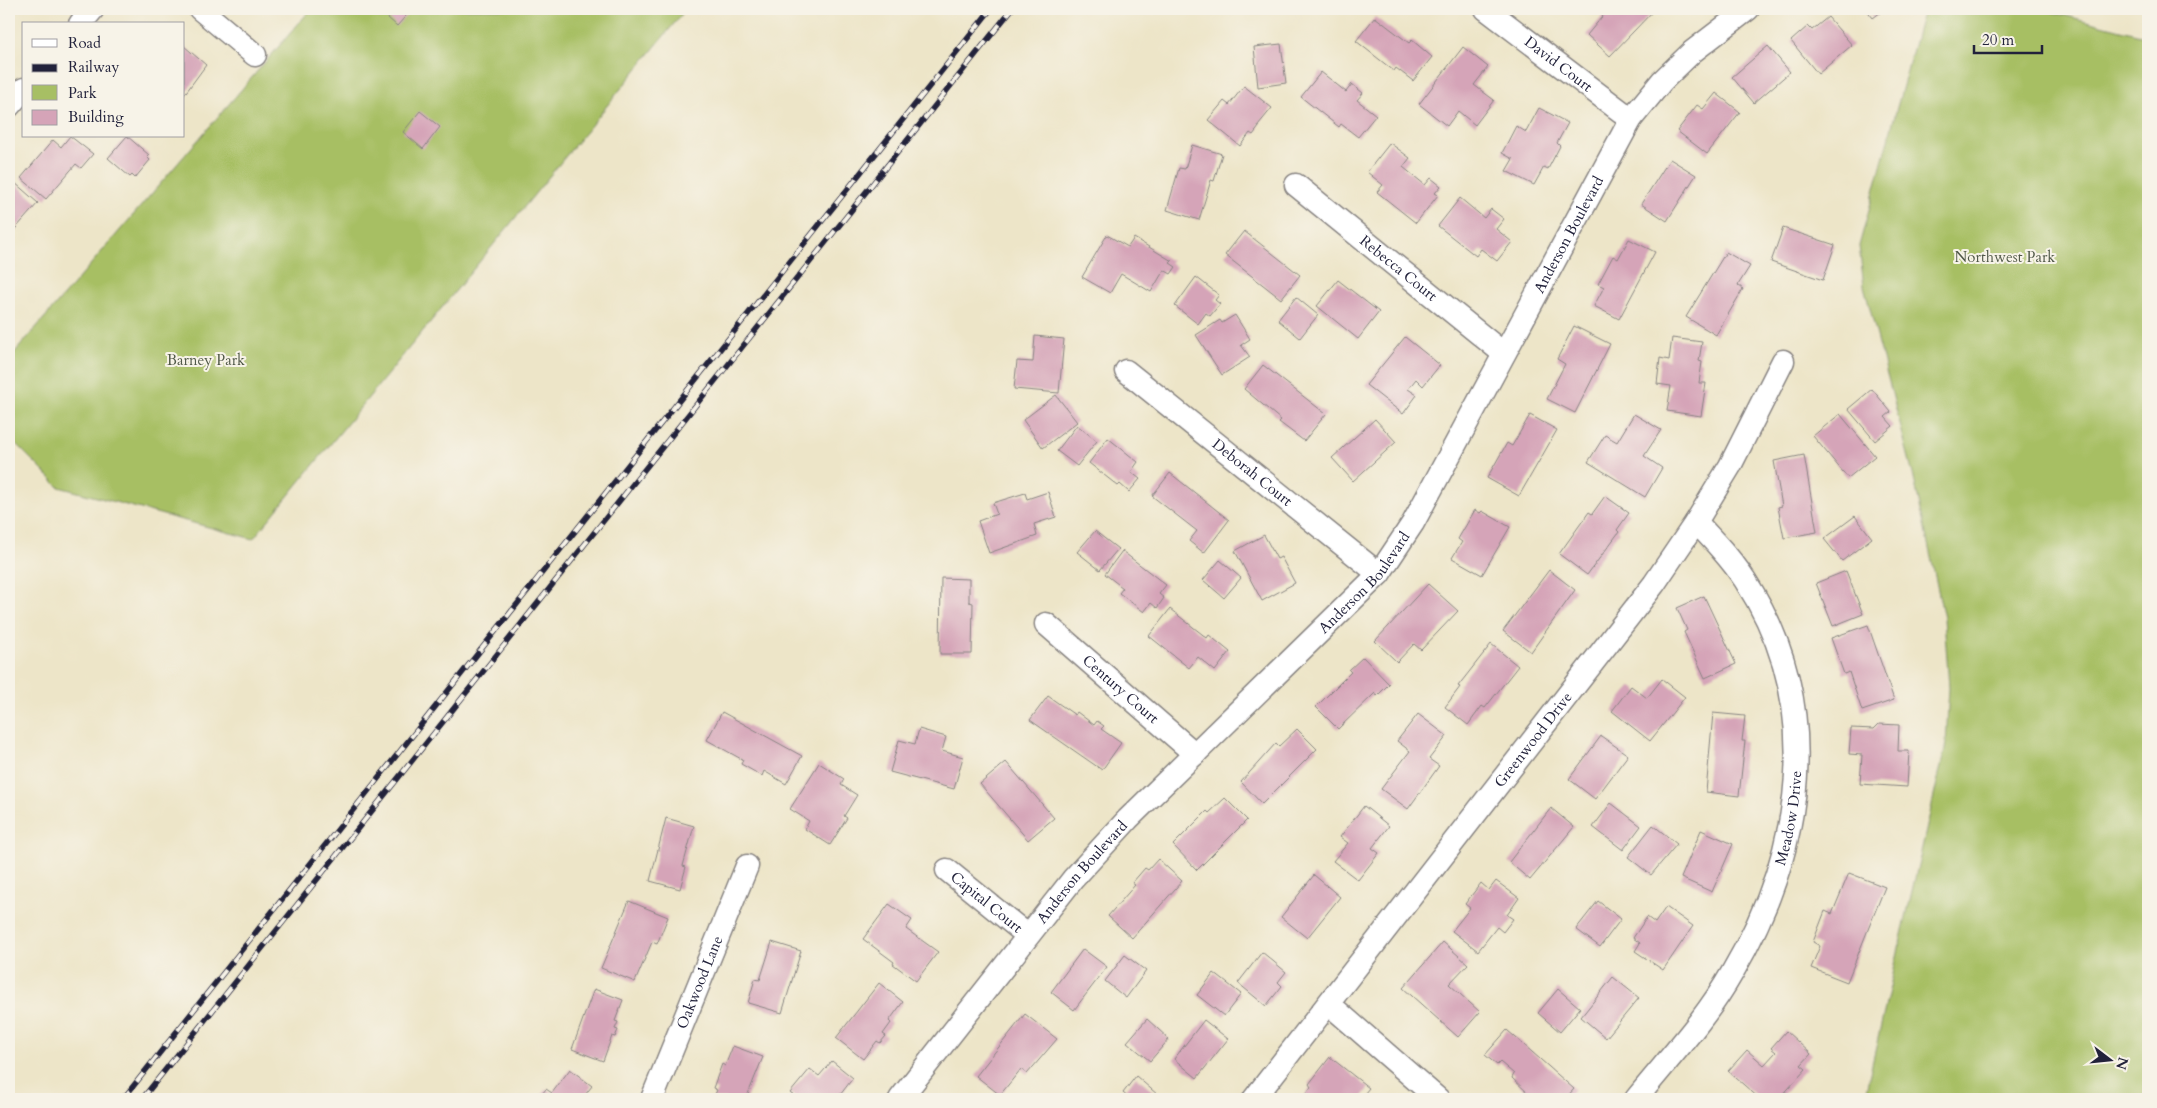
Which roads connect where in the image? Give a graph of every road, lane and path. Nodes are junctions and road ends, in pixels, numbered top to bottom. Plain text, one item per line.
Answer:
1 (93, 9) edge
2 (200, 9) edge
3 (1486, 9) edge
4 (1748, 9) edge
5 (82, 22) edge
6 (255, 55) dead end
7 (22, 91) edge
8 (9, 106) edge
9 (1631, 119) junction
10 (1296, 185) dead end
11 (1503, 353) junction
12 (1782, 361) dead end
13 (1126, 371) dead end
14 (1696, 522) junction
15 (1379, 574) junction
16 (1046, 624) dead end
17 (1195, 754) junction
18 (747, 866) dead end
19 (947, 870) dead end
20 (1027, 935) junction
21 (1329, 1004) junction
22 (652, 1099) edge
23 (900, 1099) edge
24 (1254, 1099) edge
25 (1438, 1099) edge
26 (1636, 1099) edge

1 - 5 street
2 - 6 street
3 - 9 street, David Court
4 - 9 street, Anderson Boulevard
7 - 8 street
9 - 11 street, Anderson Boulevard
10 - 11 street, Rebecca Court
11 - 15 street, Anderson Boulevard
12 - 14 street, Greenwood Drive
13 - 15 street, Deborah Court
14 - 21 street, Greenwood Drive
14 - 26 street, Meadow Drive
15 - 17 street, Anderson Boulevard
16 - 17 street, Century Court
17 - 20 street, Anderson Boulevard
18 - 22 street, Oakwood Lane
19 - 20 street, Capital Court
20 - 23 street, Anderson Boulevard
21 - 24 street, Greenwood Drive
21 - 25 street

